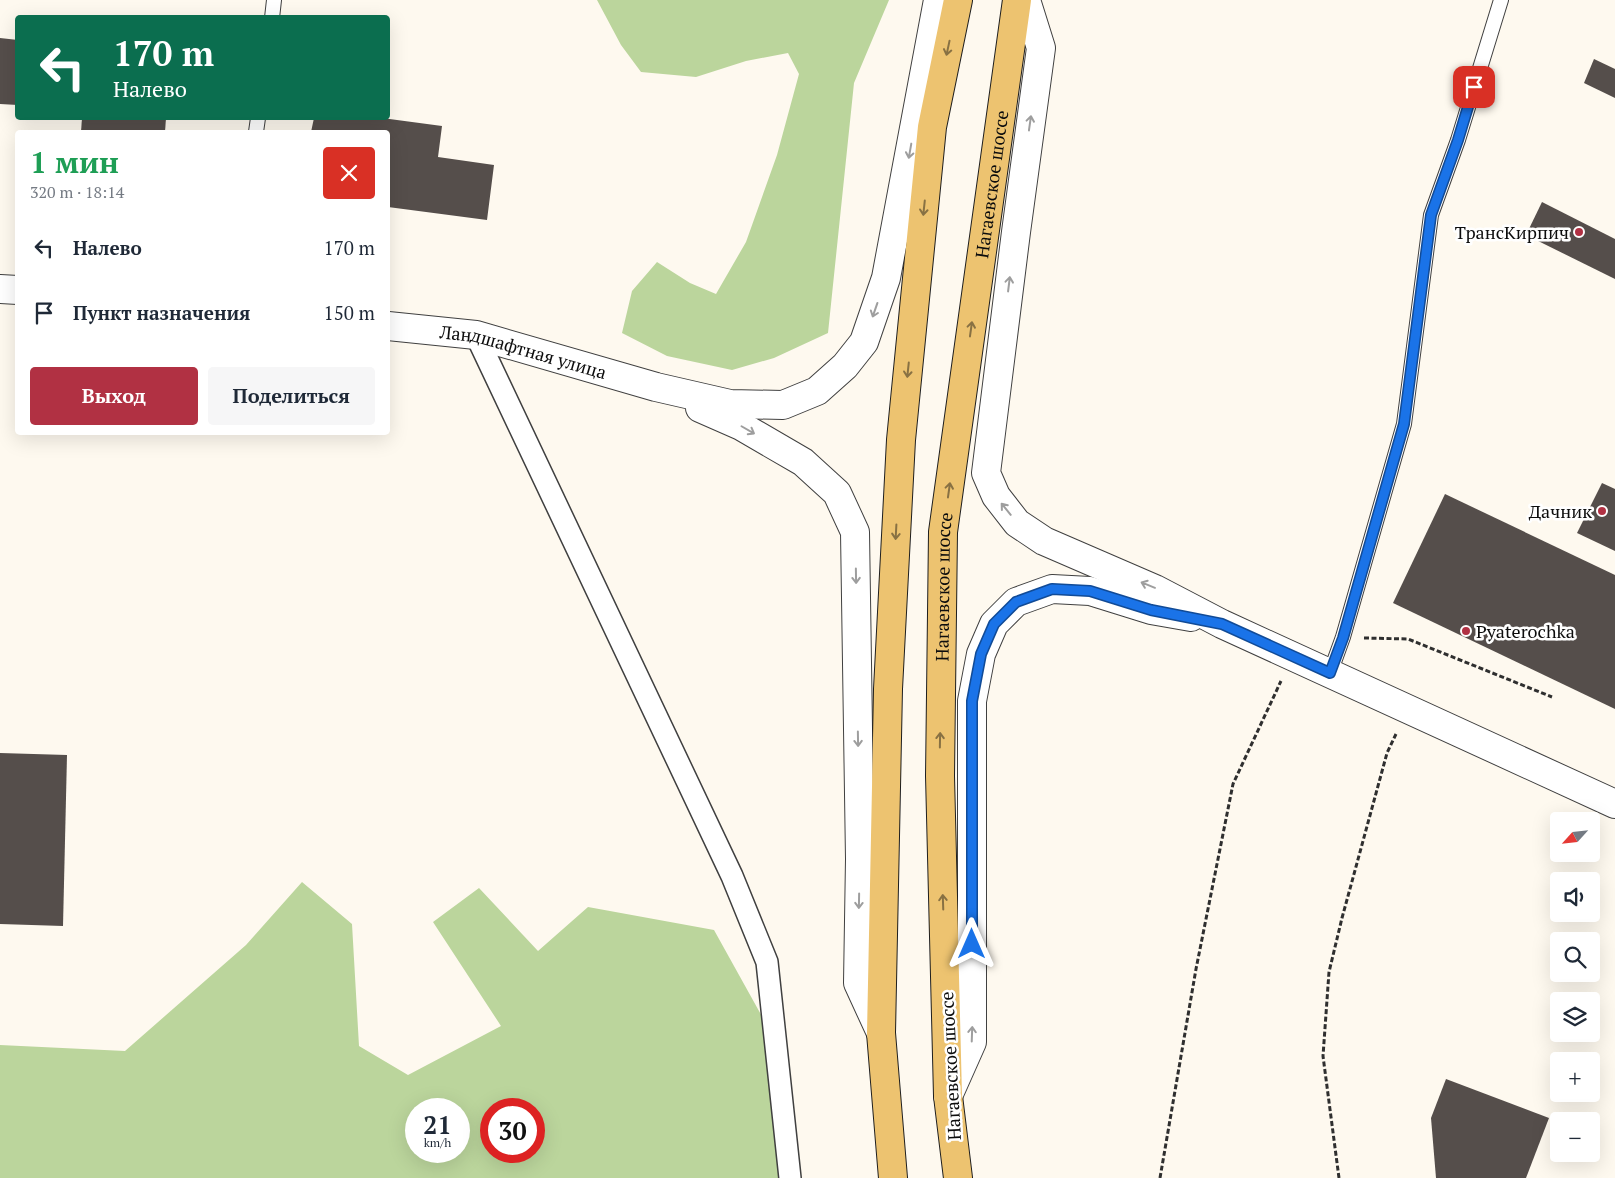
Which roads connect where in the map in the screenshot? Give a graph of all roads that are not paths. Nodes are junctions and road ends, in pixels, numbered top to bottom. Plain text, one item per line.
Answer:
1 (274, 0) edge
2 (938, 0) edge
3 (958, 0) edge
4 (1017, 0) edge
5 (1026, 0) edge
6 (1501, 0) edge
7 (272, 15) edge
8 (0, 289) edge
9 (15, 290) edge
10 (390, 326) edge
11 (476, 335) junction
12 (656, 388) junction
13 (1222, 624) junction
14 (1330, 673) junction
15 (1615, 804) edge
16 (881, 1033) junction
17 (948, 1096) junction
18 (790, 1178) edge
19 (893, 1178) edge
20 (958, 1178) edge

1 - 7 lane
2 -> 12 street
3 -> 16 main road
17 -> 4 main road, Нагаевское шоссе
13 -> 5 street
6 - 14 lane
8 - 9 street
10 - 11 street, Ландшафтная улица
11 - 12 street, Ландшафтная улица
11 - 18 street
12 -> 16 street
13 - 14 street
17 -> 13 street
14 - 15 street
16 - 19 main road
17 - 20 main road, Нагаевское шоссе

